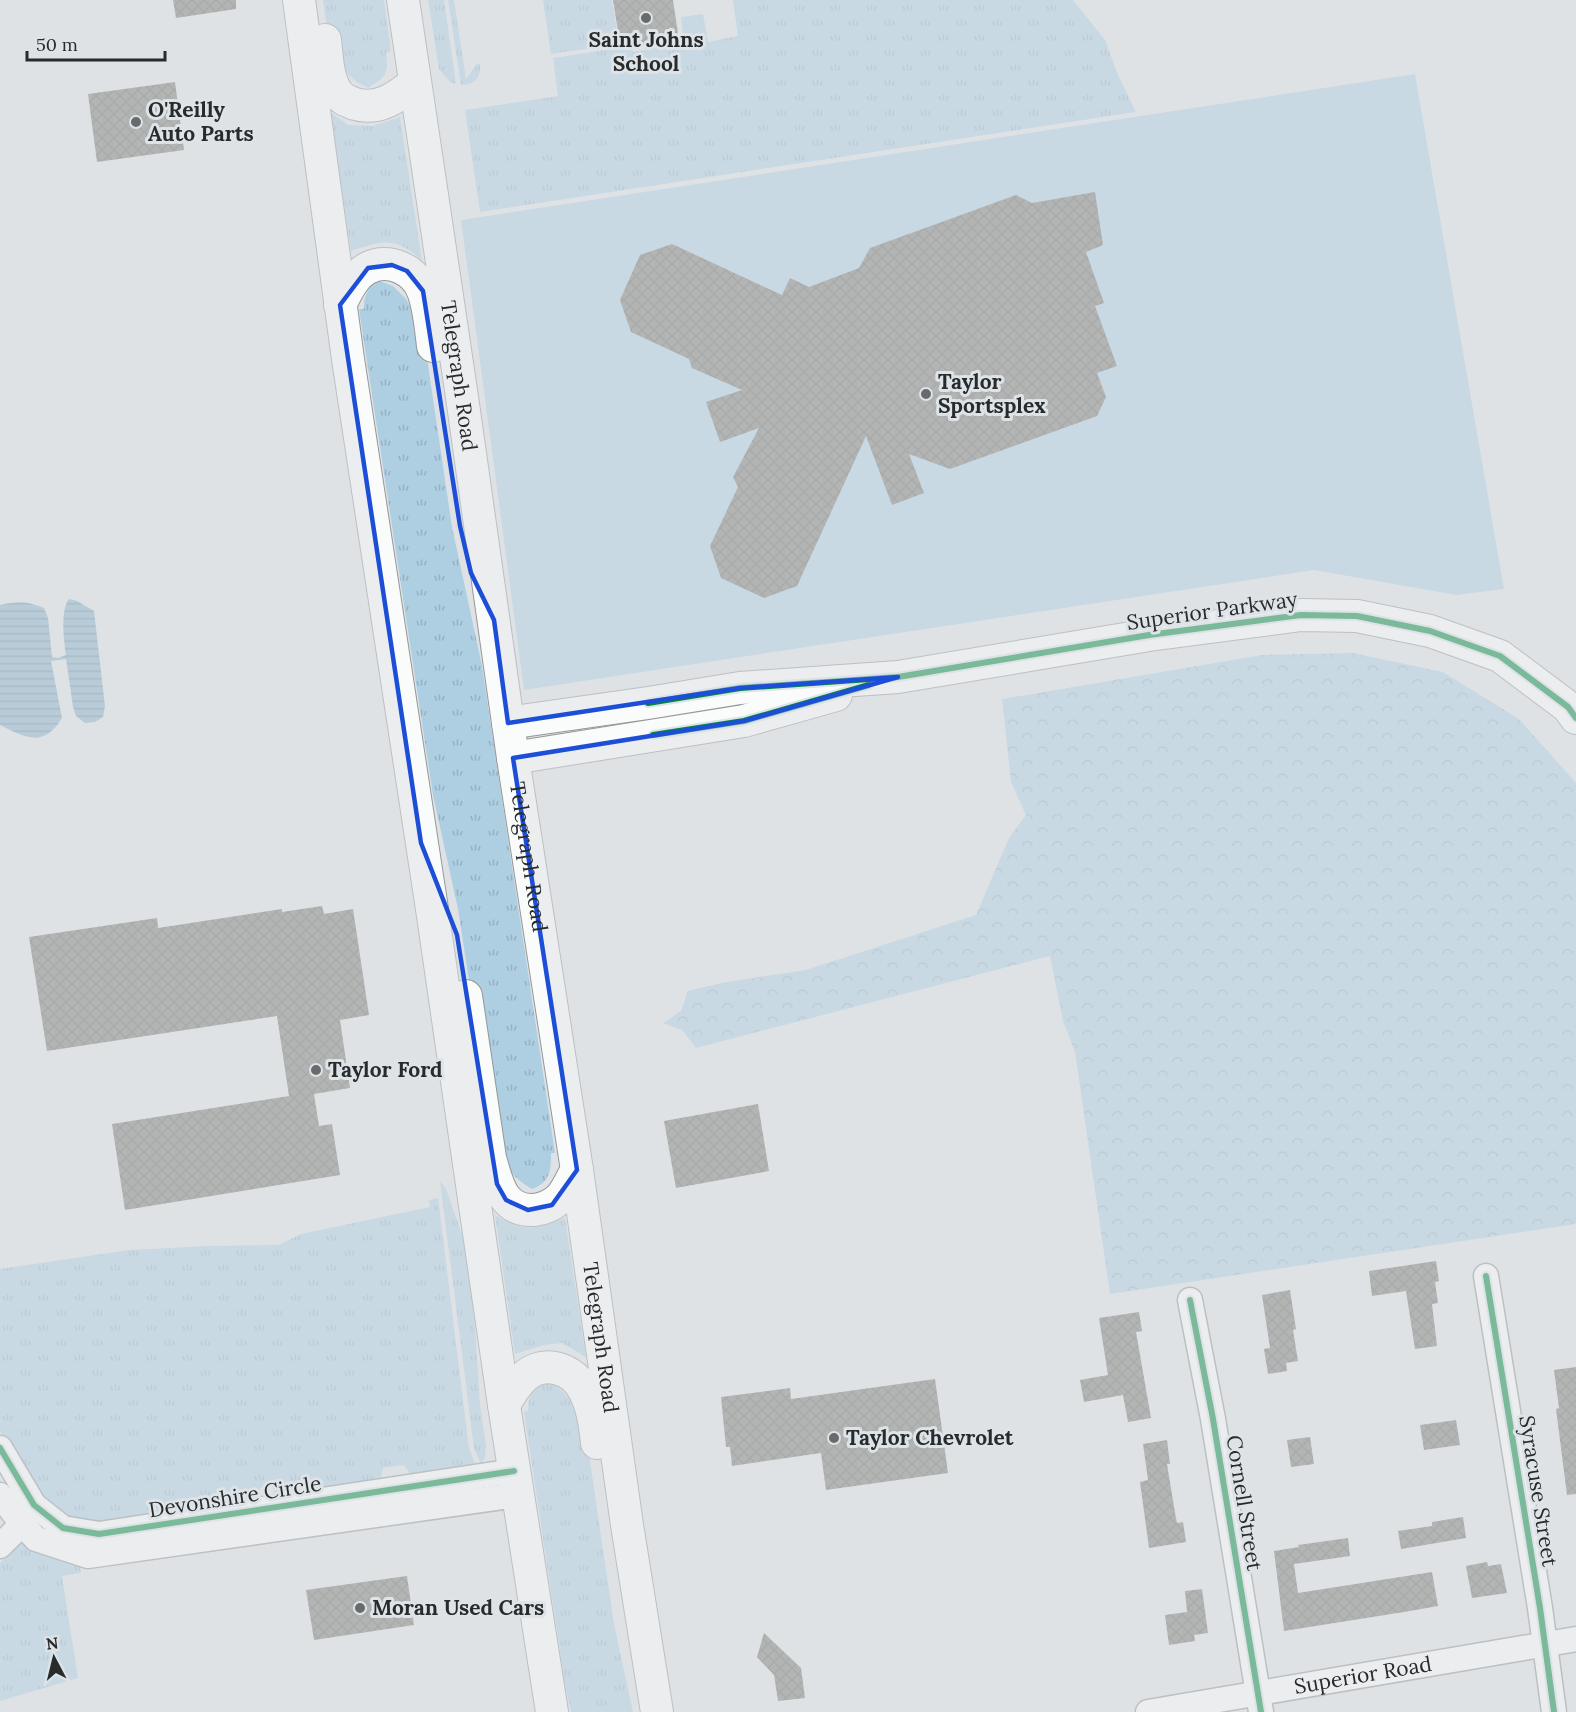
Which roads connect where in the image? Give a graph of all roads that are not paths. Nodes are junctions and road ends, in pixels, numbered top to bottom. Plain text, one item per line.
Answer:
1 (299, 0) edge
2 (318, 0) edge
3 (403, 0) edge
4 (415, 83) junction
5 (340, 305) junction
6 (494, 620) junction
7 (898, 677) junction
8 (1576, 718) edge
9 (508, 723) junction
10 (513, 758) junction
11 (422, 843) junction
12 (577, 1170) junction
13 (1486, 1276) dead end
14 (1190, 1300) dead end
15 (504, 1406) junction
16 (0, 1448) edge
17 (515, 1483) junction
18 (6, 1489) edge
19 (27, 1514) junction
20 (0, 1546) edge
21 (1576, 1639) edge
22 (1544, 1644) junction
23 (1259, 1702) edge
24 (552, 1712) edge
25 (655, 1712) edge
26 (1148, 1712) edge
27 (1554, 1712) edge

1 - 5 main road
2 - 4 main road
3 - 4 main road, Telegraph Road
4 - 6 main road, Telegraph Road
5 - 6 main road
5 - 11 main road
6 - 9 main road, Telegraph Road
7 - 8 main road, Superior Parkway
7 - 9 main road, Superior Parkway
7 - 10 main road, Superior Parkway
9 - 10 main road, Telegraph Road
10 - 12 main road, Telegraph Road
11 - 12 main road
11 - 15 main road
12 - 25 main road, Telegraph Road
13 - 22 street, Syracuse Street
14 - 23 street, Cornell Street
15 - 17 main road
15 - 25 main road
16 - 18 street, Devonshire Circle
17 - 19 street, Devonshire Circle
17 - 24 main road
18 - 19 street, Devonshire Circle
19 - 20 street
21 - 22 street, Superior Road
22 - 23 street, Superior Road
22 - 27 street, Syracuse Street
23 - 26 street, Superior Road

